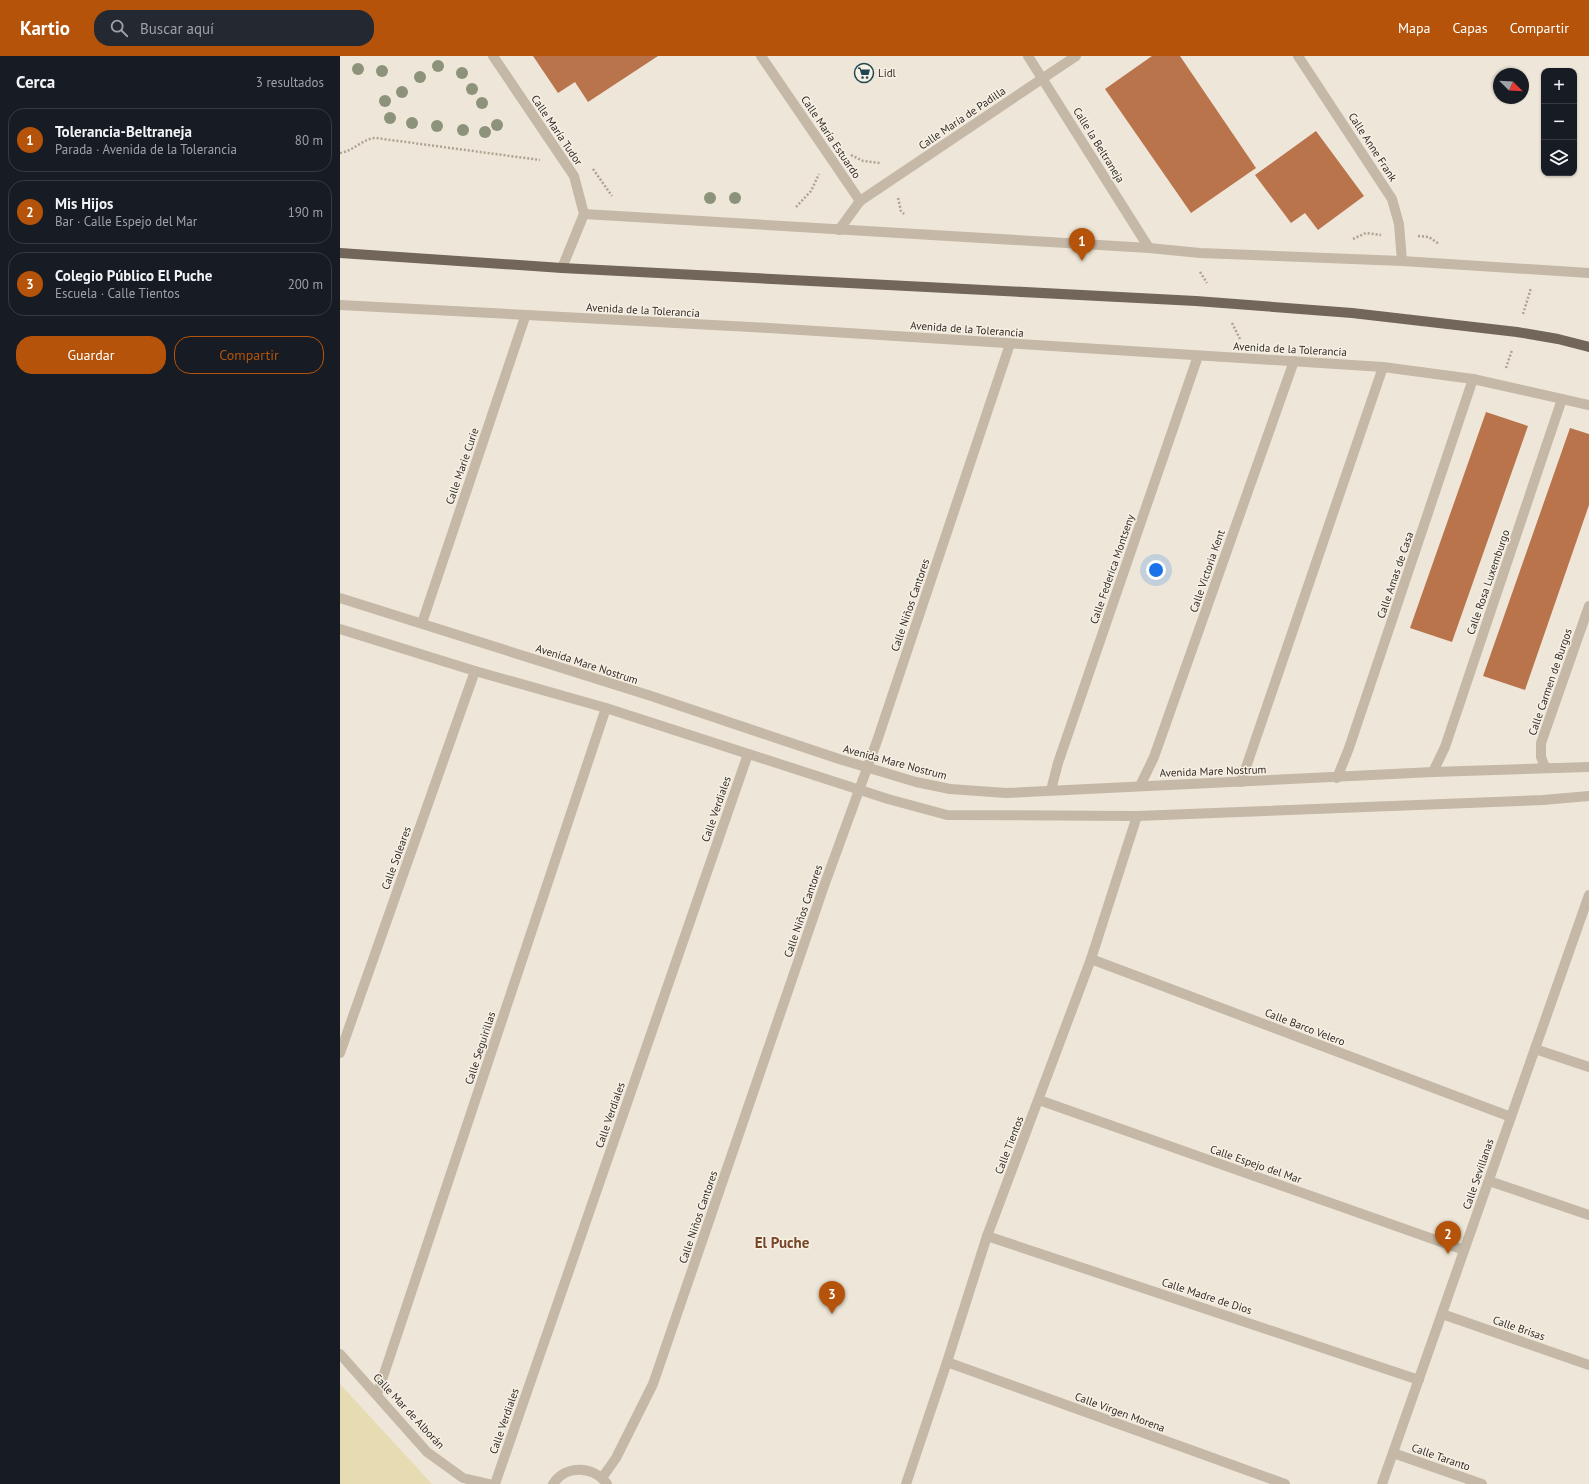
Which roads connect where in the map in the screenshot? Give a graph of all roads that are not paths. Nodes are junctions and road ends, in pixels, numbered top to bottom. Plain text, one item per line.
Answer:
1 (493, 56) edge
2 (761, 56) edge
3 (1028, 56) edge
4 (1076, 56) edge
5 (1298, 56) edge
6 (1043, 79) junction
7 (860, 200) junction
8 (584, 214) junction
9 (839, 230) junction
10 (1149, 248) junction
11 (340, 253) edge
12 (1402, 261) junction
13 (562, 268) junction
14 (1589, 273) edge
15 (340, 305) edge
16 (525, 316) junction
17 (1010, 344) junction
18 (1589, 347) edge
19 (1198, 356) junction
20 (1294, 361) junction
21 (1383, 367) junction
22 (1473, 379) junction
23 (1562, 399) junction
24 (1589, 405) edge
25 (340, 598) edge
26 (1589, 606) edge
27 (422, 623) junction
28 (340, 628) edge
29 (475, 671) junction
30 (606, 708) junction
31 (748, 754) junction
32 (1545, 767) junction
33 (1589, 767) edge
34 (868, 768) junction
35 (1433, 772) junction
36 (1337, 778) junction
37 (1241, 782) junction
38 (1140, 786) junction
39 (860, 789) junction
40 (1051, 790) junction
41 (1589, 796) edge
42 (1137, 816) junction
43 (1589, 895) edge
44 (1586, 916) edge
45 (1091, 959) junction
46 (1535, 1049) junction
47 (340, 1053) edge
48 (1589, 1067) edge
49 (1039, 1100) junction
50 (1511, 1117) junction
51 (1489, 1181) junction
52 (1589, 1215) edge
53 (987, 1236) junction
54 (1464, 1250) junction
55 (1442, 1314) junction
56 (340, 1354) edge
57 (948, 1362) junction
58 (1589, 1365) edge
59 (1419, 1380) junction
60 (377, 1395) junction
61 (1393, 1453) junction
62 (605, 1481) edge
63 (489, 1484) edge
64 (495, 1484) edge
65 (553, 1484) edge
66 (906, 1484) edge
67 (1285, 1484) edge
68 (1382, 1484) edge
69 (1482, 1484) edge

1 - 8 street, Calle María Tudor
2 - 7 street, Calle María Estuardo
3 - 6 street, Calle la Beltraneja
4 - 6 street, Calle María de Padilla
5 - 12 street, Calle Anne Frank
6 - 7 street, Calle María de Padilla
6 - 10 street, Calle la Beltraneja
7 - 9 street
8 - 9 street
8 - 13 street
9 - 10 street
10 - 12 street
11 - 13 main road
12 - 14 street
13 - 18 main road
15 - 16 street, Avenida de la Tolerancia
16 - 17 street, Avenida de la Tolerancia
16 - 27 street, Calle Marie Curie
17 - 19 street, Avenida de la Tolerancia
17 - 34 street, Calle Niños Cantores
19 - 20 street, Avenida de la Tolerancia
19 - 40 street, Calle Federica Montseny
20 - 21 street, Avenida de la Tolerancia
20 - 38 street, Calle Victoria Kent
21 - 22 street, Avenida de la Tolerancia
21 - 37 street
22 - 23 street, Avenida de la Tolerancia
22 - 36 street, Calle Amas de Casa
23 - 24 street, Avenida de la Tolerancia
23 - 35 street, Calle Rosa Luxemburgo
25 - 27 street, Avenida Mare Nostrum
26 - 32 street, Calle Carmen de Burgos
27 - 34 street, Avenida Mare Nostrum
28 - 29 street
29 - 30 street
29 - 47 street, Calle Soleares
30 - 31 street
30 - 60 street, Calle Seguirillas
31 - 39 street
31 - 64 street, Calle Verdiales
32 - 33 street, Avenida Mare Nostrum
32 - 35 street, Avenida Mare Nostrum
34 - 39 street, Calle Niños Cantores
34 - 40 street, Avenida Mare Nostrum
35 - 36 street, Avenida Mare Nostrum
36 - 37 street, Avenida Mare Nostrum
37 - 38 street, Avenida Mare Nostrum
38 - 40 street, Avenida Mare Nostrum
39 - 42 street
39 - 62 street, Calle Niños Cantores
41 - 42 street
42 - 45 street, Calle Tientos
43 - 44 street, Calle Sevillanas
44 - 46 street, Calle Sevillanas
45 - 49 street, Calle Tientos
45 - 50 street, Calle Barco Velero
46 - 48 street
46 - 50 street, Calle Sevillanas
49 - 53 street, Calle Tientos
49 - 54 street, Calle Espejo del Mar
50 - 51 street, Calle Sevillanas
51 - 52 street
51 - 54 street, Calle Sevillanas
53 - 57 street, Calle Tientos
53 - 59 street, Calle Madre de Dios
54 - 55 street, Calle Sevillanas
55 - 58 street, Calle Brisas
55 - 59 street, Calle Sevillanas
56 - 60 street, Calle Mar de Alborán
57 - 66 street, Calle Tientos
57 - 67 street, Calle Virgen Morena
59 - 61 street, Calle Sevillanas
60 - 63 street, Calle Mar de Alborán
61 - 68 street, Calle Sevillanas
61 - 69 street, Calle Taranto
62 - 65 street

